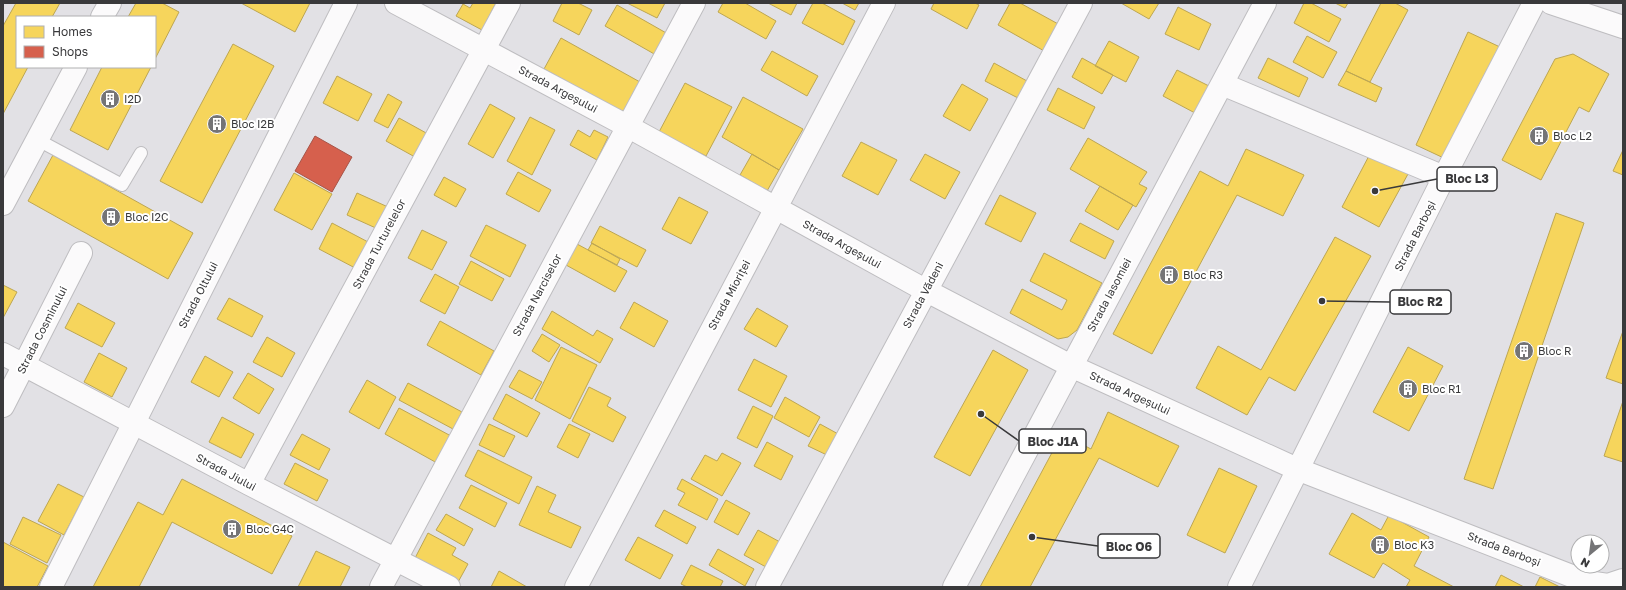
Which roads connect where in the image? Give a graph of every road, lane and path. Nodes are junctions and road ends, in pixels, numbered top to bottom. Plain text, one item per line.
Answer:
1 (110, 3) edge
2 (346, 3) edge
3 (396, 3) edge
4 (509, 3) edge
5 (694, 3) edge
6 (884, 3) edge
7 (1082, 3) edge
8 (1265, 3) edge
9 (1534, 3) edge
10 (1551, 3) edge
11 (103, 16) edge
12 (1623, 27) edge
13 (484, 50) junction
14 (75, 68) edge
15 (1222, 84) junction
16 (627, 126) junction
17 (38, 140) junction
18 (140, 153) dead end
19 (1444, 177) junction
20 (3, 204) edge
21 (775, 208) junction
22 (81, 254) dead end
23 (926, 290) junction
24 (3, 354) edge
25 (24, 365) junction
26 (1071, 366) junction
27 (3, 406) edge
28 (133, 423) junction
29 (1297, 469) junction
30 (250, 484) junction
31 (395, 559) junction
32 (1623, 580) edge
33 (51, 587) edge
34 (381, 587) edge
35 (449, 587) edge
36 (576, 587) edge
37 (767, 587) edge
38 (954, 587) edge
39 (1239, 587) edge

1 - 11 street
2 - 28 street, Strada Oltului
3 - 13 street, Strada Argeșului
4 - 13 street, Strada Turturelelor
5 - 16 street, Strada Narciselor
6 - 21 street, Strada Mioriței
7 - 23 street, Strada Vădeni
8 - 15 street, Strada Iasomiei
9 - 19 street, Strada Barboși
10 - 12 street
13 - 16 street, Strada Argeșului
13 - 30 street, Strada Turturelelor
14 - 17 street
15 - 19 street
15 - 26 street, Strada Iasomiei
16 - 21 street, Strada Argeșului
16 - 31 street, Strada Narciselor
17 - 18 lane
17 - 20 street
19 - 29 street, Strada Barboși
21 - 23 street, Strada Argeșului
21 - 36 street, Strada Mioriței
22 - 25 street, Strada Cosminului
23 - 26 street, Strada Argeșului
23 - 37 street, Strada Vădeni
24 - 25 street, Strada Jiului
25 - 27 street, Strada Cosminului
25 - 28 street, Strada Jiului
26 - 29 street, Strada Argeșului
26 - 38 street, Strada Iasomiei
28 - 30 street, Strada Jiului
28 - 33 street, Strada Oltului
29 - 32 street, Strada Barboși
29 - 39 street, Strada Barboși
30 - 31 street, Strada Jiului
31 - 34 street, Strada Narciselor
31 - 35 street, Strada Jiului

